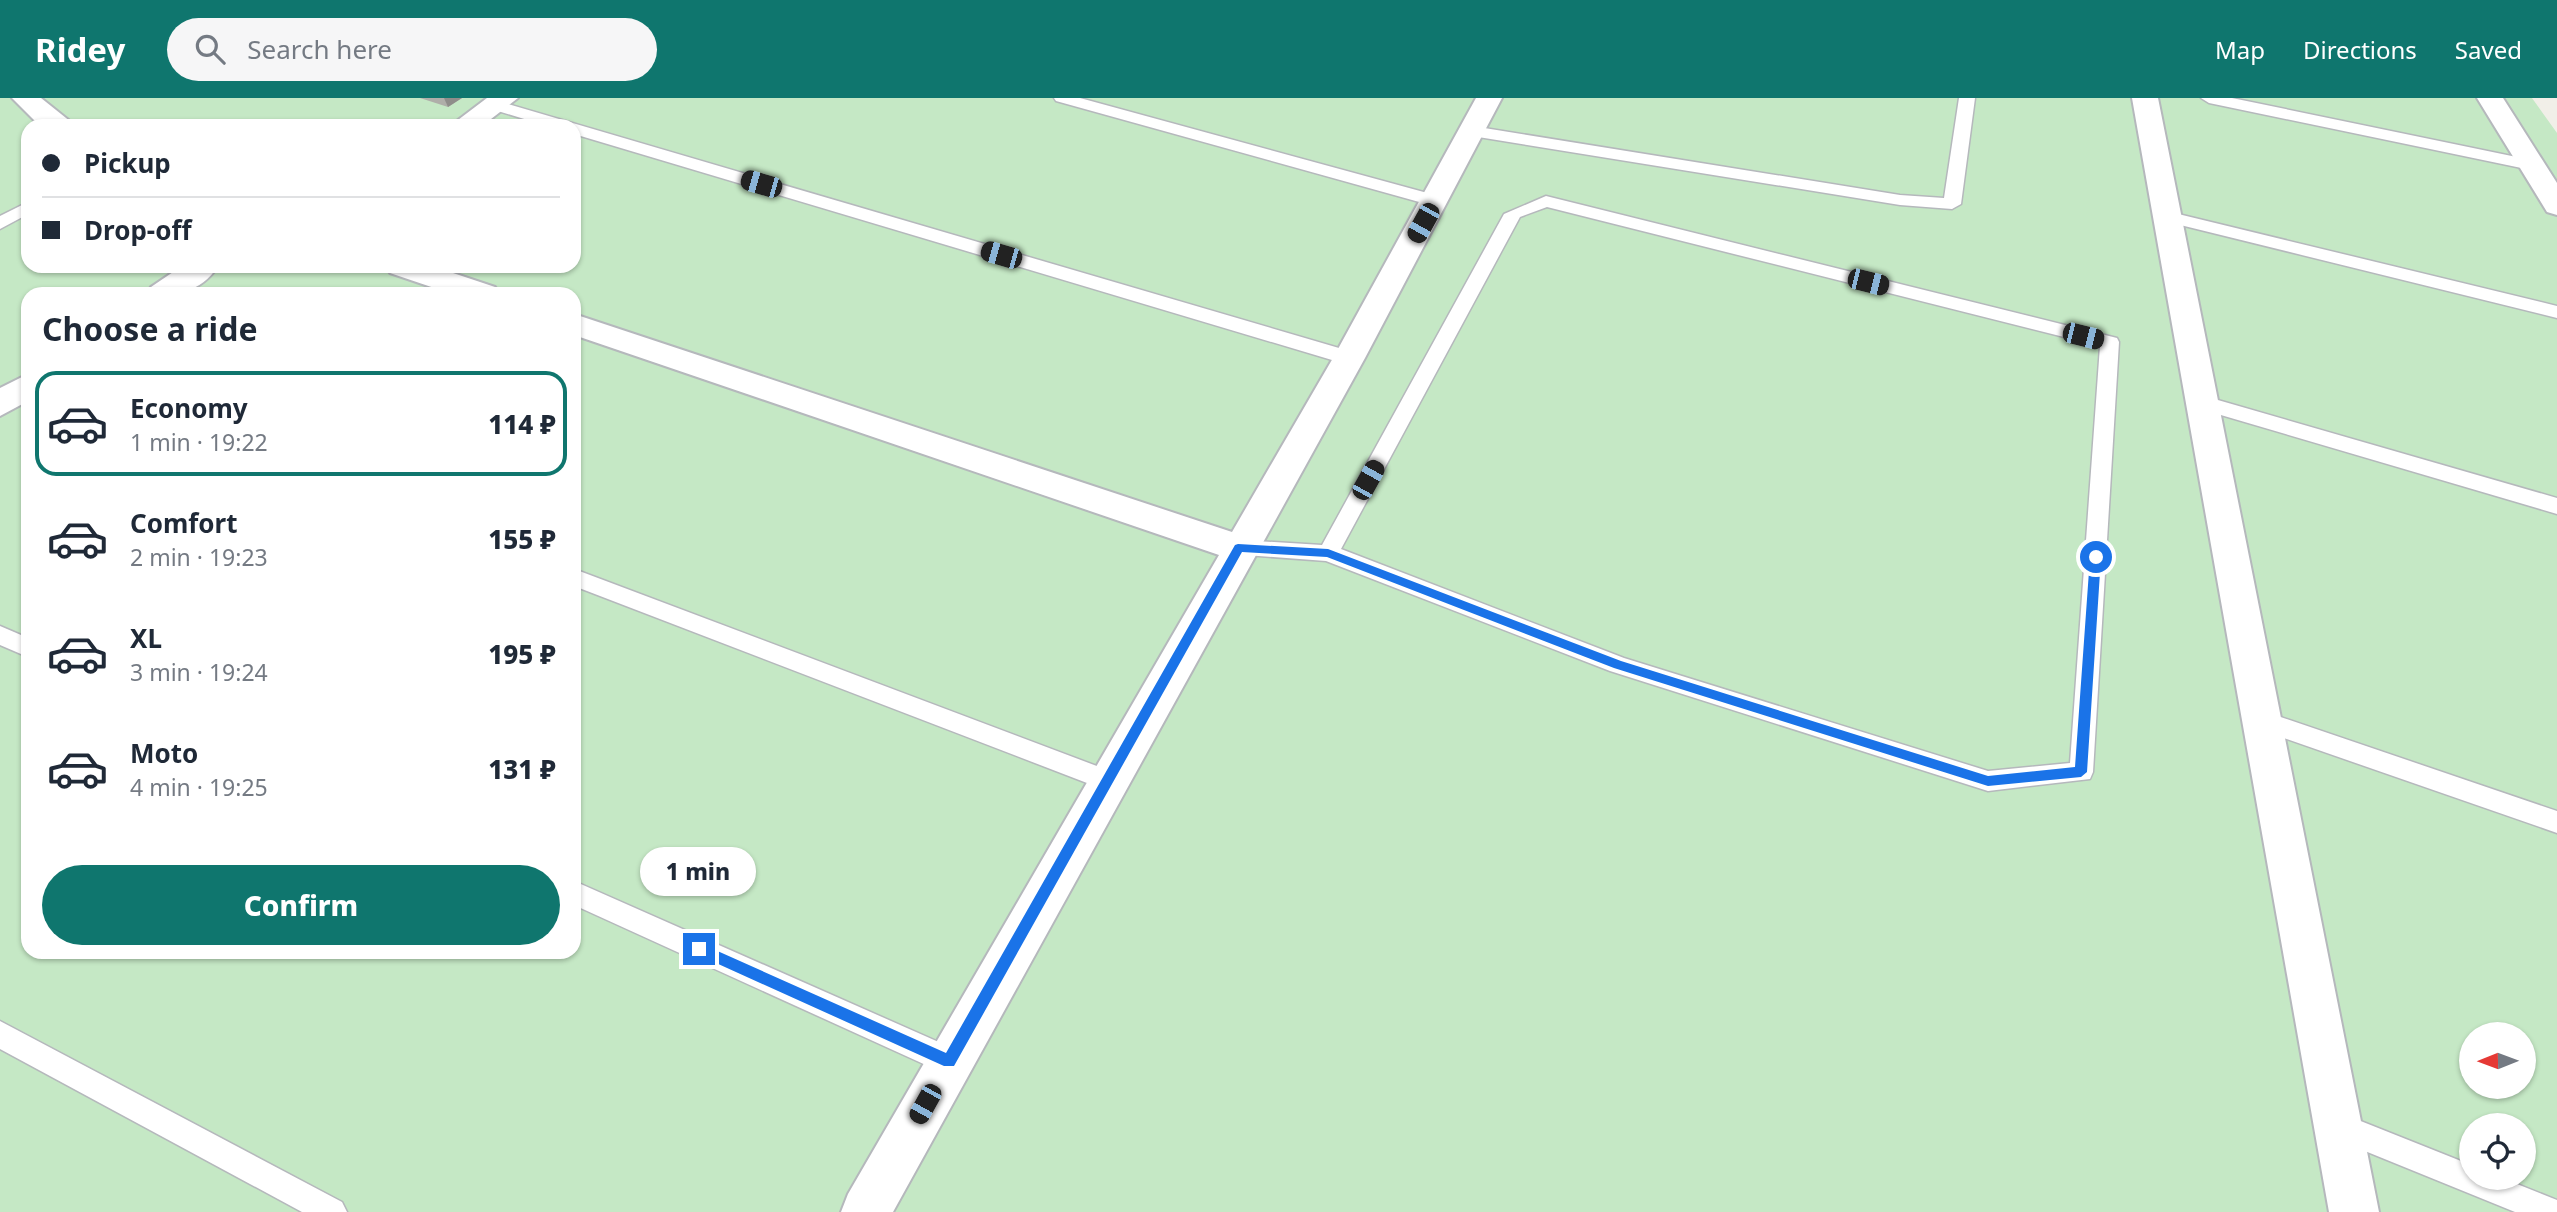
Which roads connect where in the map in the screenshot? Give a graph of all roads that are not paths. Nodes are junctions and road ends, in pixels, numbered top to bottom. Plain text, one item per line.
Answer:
1 (25, 98) edge
2 (1062, 98) edge
3 (1967, 98) edge
4 (2145, 98) edge
5 (2210, 98) edge
6 (2490, 98) edge
7 (499, 102) edge
8 (1481, 115) edge
9 (47, 119) edge
10 (474, 119) edge
11 (545, 119) edge
12 (581, 131) edge
13 (2531, 165) junction
14 (1436, 201) junction
15 (2557, 206) edge
16 (21, 211) edge
17 (2170, 217) junction
18 (0, 224) edge
19 (193, 273) edge
20 (422, 273) edge
21 (172, 287) edge
22 (463, 287) edge
23 (2557, 312) edge
24 (581, 326) edge
25 (1349, 358) junction
26 (21, 389) edge
27 (2204, 403) junction
28 (0, 404) edge
29 (2557, 506) edge
30 (1238, 548) junction
31 (1328, 553) junction
32 (581, 580) edge
33 (0, 635) edge
34 (21, 645) edge
35 (2263, 721) junction
36 (1109, 780) junction
37 (2557, 822) edge
38 (581, 896) edge
39 (0, 1034) edge
40 (949, 1061) junction
41 (2338, 1126) junction
42 (332, 1212) edge
43 (866, 1212) edge
44 (2354, 1212) edge
45 (2551, 1212) edge

1 - 9 street
2 - 14 lane
3 - 8 lane
4 - 17 street
5 - 13 lane
6 - 13 street
7 - 10 street
7 - 11 lane
8 - 14 street
12 - 25 lane
13 - 15 street
14 - 25 street
16 - 18 lane
17 - 23 lane
17 - 27 street
19 - 21 street
20 - 22 street
24 - 30 street
25 - 30 street
26 - 28 street
27 - 29 lane
27 - 35 street
30 - 31 lane
30 - 36 street
31 - 31 lane
32 - 36 lane
33 - 34 lane
35 - 37 lane
35 - 41 street
36 - 40 street
38 - 40 lane
39 - 42 lane
40 - 43 street
41 - 44 street
41 - 45 lane

